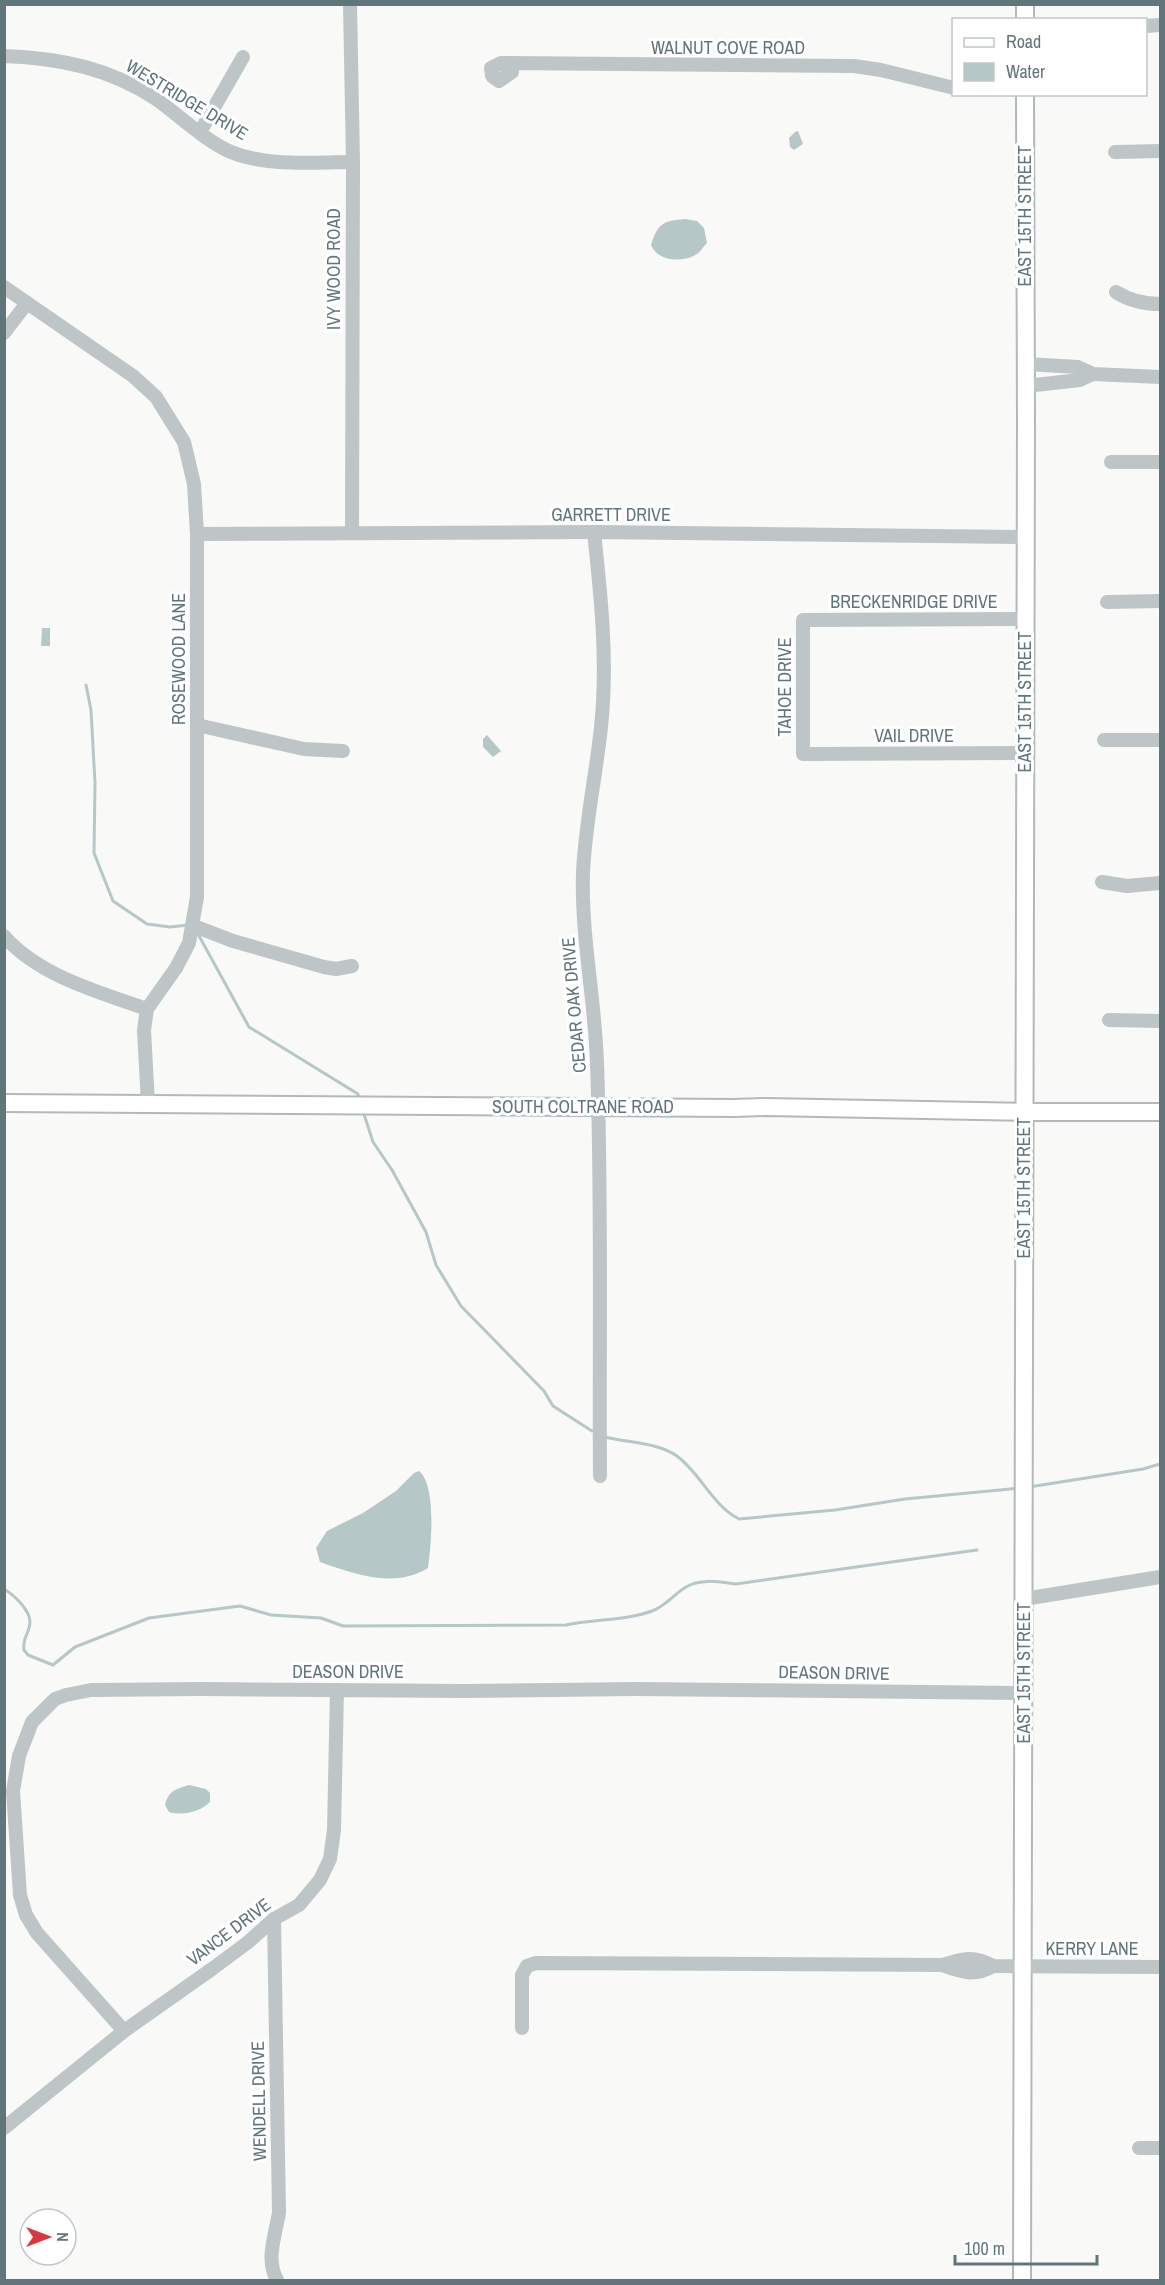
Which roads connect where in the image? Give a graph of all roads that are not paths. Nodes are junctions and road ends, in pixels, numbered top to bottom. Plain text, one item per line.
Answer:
1 (350, 4) edge
2 (4, 56) edge
3 (243, 57) dead end
4 (506, 64) dead end
5 (952, 88) edge
6 (1024, 96) edge
7 (200, 132) junction
8 (1161, 151) edge
9 (1115, 152) dead end
10 (353, 162) junction
11 (4, 287) edge
12 (1116, 292) dead end
13 (27, 303) junction
14 (1161, 304) edge
15 (4, 333) edge
16 (1026, 364) junction
17 (1093, 374) junction
18 (1161, 377) edge
19 (1026, 386) junction
20 (1111, 462) dead end
21 (1161, 462) edge
22 (594, 532) junction
23 (352, 533) junction
24 (197, 534) junction
25 (1026, 537) junction
26 (1161, 601) edge
27 (1107, 602) dead end
28 (1025, 619) junction
29 (803, 620) joint
30 (197, 725) junction
31 (1104, 740) dead end
32 (1161, 740) edge
33 (342, 751) dead end
34 (1024, 753) junction
35 (803, 754) joint
36 (1102, 882) dead end
37 (1161, 883) edge
38 (193, 929) junction
39 (5, 938) edge
40 (352, 966) dead end
41 (147, 1009) junction
42 (1108, 1020) dead end
43 (1161, 1021) edge
44 (4, 1103) edge
45 (148, 1104) junction
46 (599, 1107) junction
47 (1025, 1112) junction
48 (1161, 1112) edge
49 (600, 1476) dead end
50 (1161, 1576) edge
51 (1024, 1599) junction
52 (337, 1690) junction
53 (1023, 1693) junction
54 (274, 1918) junction
55 (1023, 1967) junction
56 (1161, 1967) edge
57 (522, 2028) dead end
58 (124, 2031) junction
59 (4, 2128) edge
60 (1139, 2148) dead end
61 (1161, 2148) edge
62 (277, 2280) edge
63 (1022, 2280) edge

1 - 10 street, IVY WOOD ROAD
2 - 7 street, WESTRIDGE DRIVE
3 - 7 street
4 - 5 street, WALNUT COVE ROAD
6 - 16 main road, EAST 15TH STREET
7 - 10 street, WESTRIDGE DRIVE
8 - 9 street
10 - 23 street, IVY WOOD ROAD
11 - 13 street, ROSEWOOD LANE
12 - 14 street
13 - 15 street
13 - 24 street, ROSEWOOD LANE
16 - 17 street
16 - 19 main road, EAST 15TH STREET
17 - 18 street
17 - 19 street
19 - 25 main road, EAST 15TH STREET
20 - 21 street
22 - 23 street, GARRETT DRIVE
22 - 25 street, GARRETT DRIVE
22 - 46 street, CEDAR OAK DRIVE
23 - 24 street, GARRETT DRIVE
24 - 30 street, ROSEWOOD LANE
25 - 28 main road, EAST 15TH STREET
26 - 27 street
28 - 29 street, BRECKENRIDGE DRIVE
28 - 34 main road, EAST 15TH STREET
29 - 35 street, TAHOE DRIVE
30 - 33 street
30 - 38 street, ROSEWOOD LANE
31 - 32 street
34 - 35 street, VAIL DRIVE
34 - 47 main road, EAST 15TH STREET
36 - 37 street
38 - 40 street
38 - 41 street, ROSEWOOD LANE
39 - 41 street
41 - 45 street
42 - 43 street
44 - 45 main road, SOUTH COLTRANE ROAD
45 - 46 main road, SOUTH COLTRANE ROAD
46 - 47 main road, SOUTH COLTRANE ROAD
46 - 49 street, CEDAR OAK DRIVE
47 - 48 main road, SOUTH COLTRANE ROAD
47 - 51 main road, EAST 15TH STREET
50 - 51 street
51 - 53 main road, EAST 15TH STREET
52 - 53 street, DEASON DRIVE
52 - 54 street, VANCE DRIVE
52 - 58 street, DEASON DRIVE
53 - 55 main road, EAST 15TH STREET
54 - 58 street, VANCE DRIVE
54 - 62 street, WENDELL DRIVE
55 - 56 street, KERRY LANE
55 - 57 street, KERRY LANE
55 - 63 main road, EAST 15TH STREET
58 - 59 street, VANCE DRIVE
60 - 61 street

